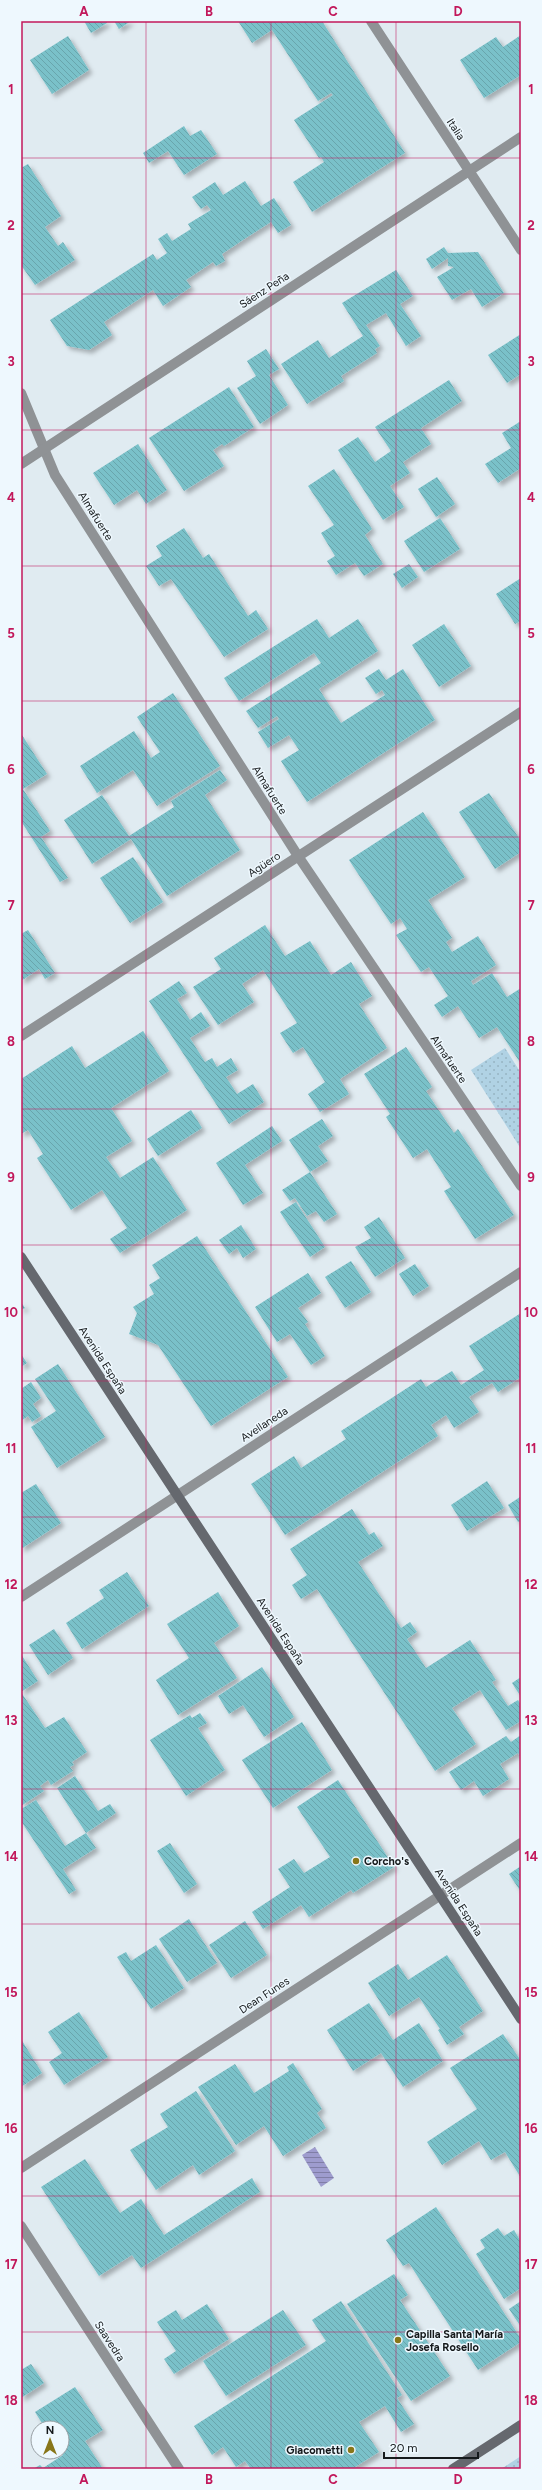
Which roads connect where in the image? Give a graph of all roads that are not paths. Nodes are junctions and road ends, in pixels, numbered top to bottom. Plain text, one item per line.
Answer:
1 (371, 21) edge
2 (521, 137) edge
3 (469, 170) junction
4 (521, 250) edge
5 (21, 393) edge
6 (43, 450) junction
7 (21, 464) edge
8 (521, 712) edge
9 (298, 856) junction
10 (21, 1036) edge
11 (521, 1186) edge
12 (21, 1257) edge
13 (521, 1272) edge
14 (177, 1494) junction
15 (21, 1597) edge
16 (521, 1843) edge
17 (440, 1895) junction
18 (521, 2019) edge
19 (21, 2168) edge
20 (21, 2226) edge
21 (521, 2425) edge
22 (179, 2469) edge
23 (453, 2469) edge

1 - 3 street, Italia
2 - 3 street, Sáenz Peña
3 - 4 street, Italia
3 - 6 street, Sáenz Peña
5 - 6 street, Almafuerte
6 - 7 street, Sáenz Peña
6 - 9 street, Almafuerte
8 - 9 street, Agüero
9 - 10 street, Agüero
9 - 11 street, Almafuerte
12 - 14 main road, Avenida España
13 - 14 street, Avellaneda
14 - 15 street, Avellaneda
14 - 17 main road, Avenida España
16 - 17 street, Dean Funes
17 - 18 main road, Avenida España
17 - 19 street, Dean Funes
20 - 22 street, Saavedra
21 - 23 main road

